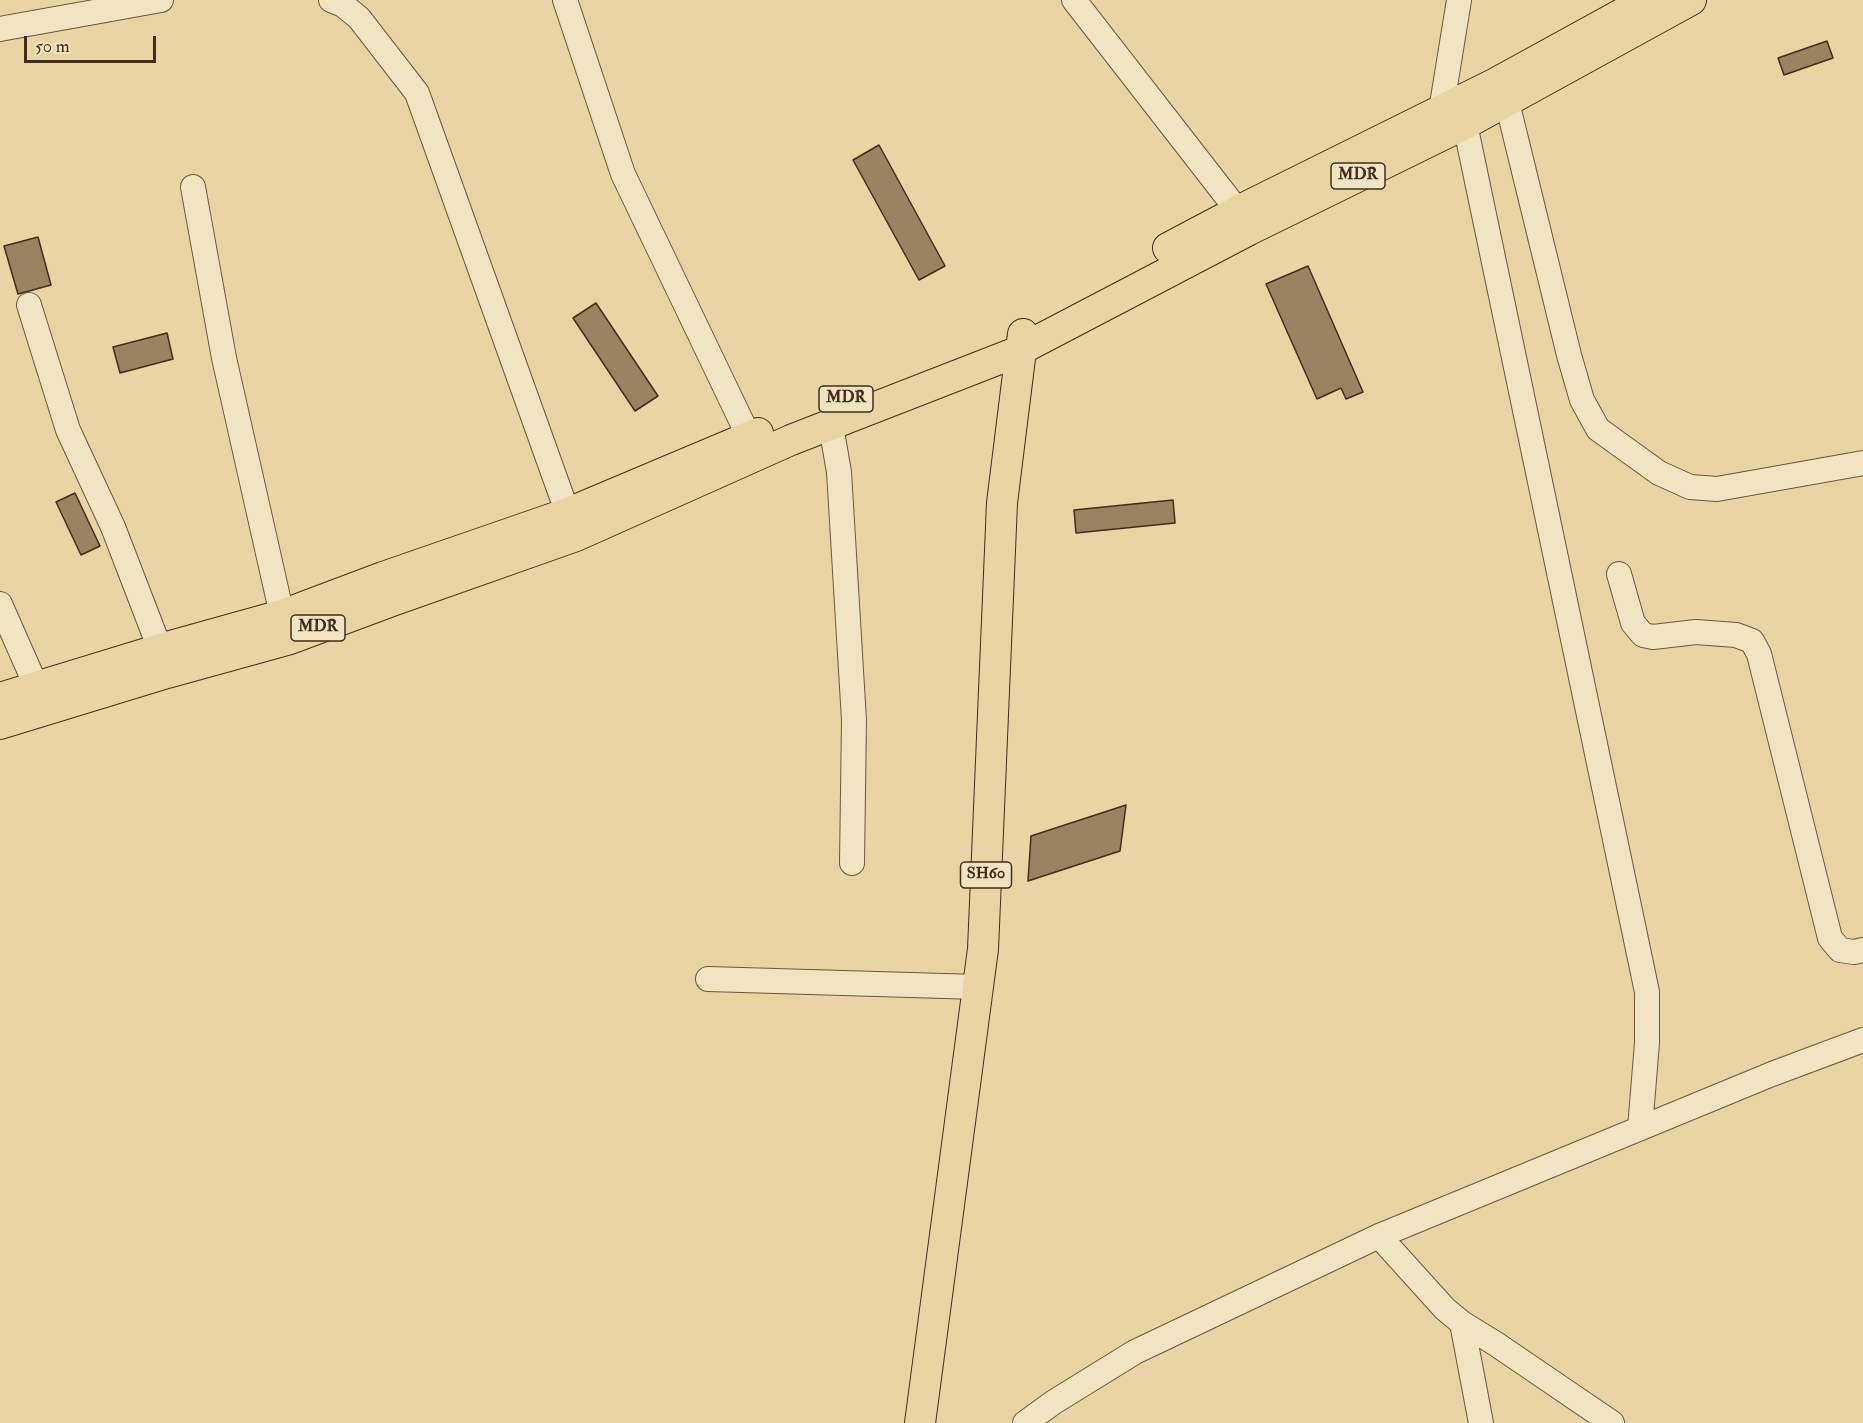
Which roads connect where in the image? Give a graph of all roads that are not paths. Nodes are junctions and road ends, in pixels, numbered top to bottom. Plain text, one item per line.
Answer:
1 (161, 0) edge
2 (565, 0) edge
3 (1074, 0) edge
4 (1459, 0) edge
5 (1647, 0) edge
6 (1691, 0) edge
7 (344, 2) edge
8 (0, 29) edge
9 (1507, 102) junction
10 (1447, 124) junction
11 (193, 187) dead end
12 (1238, 211) junction
13 (29, 304) dead end
14 (1023, 336) junction
15 (831, 426) junction
16 (749, 437) junction
17 (1863, 463) edge
18 (671, 482) junction
19 (572, 525) junction
20 (1619, 574) dead end
21 (0, 604) edge
22 (282, 615) junction
23 (160, 649) junction
24 (37, 688) junction
25 (0, 698) edge
26 (0, 724) edge
27 (852, 863) dead end
28 (1863, 950) edge
29 (708, 979) dead end
30 (978, 987) junction
31 (1863, 1040) edge
32 (1640, 1128) junction
33 (1379, 1236) junction
34 (1462, 1323) junction
35 (920, 1423) edge
36 (1025, 1423) edge
37 (1481, 1423) edge
38 (1612, 1423) edge

1 - 8 street
2 - 16 street
3 - 12 street
4 - 10 street
5 - 10 main road, MDR
6 - 9 main road, MDR
7 - 19 street
9 - 10 main road, MDR
9 - 17 street
10 - 12 main road, MDR
10 - 14 main road, MDR
10 - 32 street
11 - 22 street
12 - 14 main road, MDR
13 - 23 street
14 - 15 main road, MDR
14 - 16 main road, MDR
14 - 30 main road, SH60
15 - 18 main road, MDR
15 - 27 street
16 - 18 main road, MDR
18 - 19 main road, MDR
19 - 22 main road, MDR
19 - 26 main road, MDR
20 - 28 street
21 - 24 street
22 - 23 main road, MDR
23 - 24 main road, MDR
24 - 25 main road, MDR
29 - 30 street
30 - 35 main road, SH60
31 - 32 street
32 - 33 street
33 - 34 street
33 - 36 street
34 - 37 street
34 - 38 street

